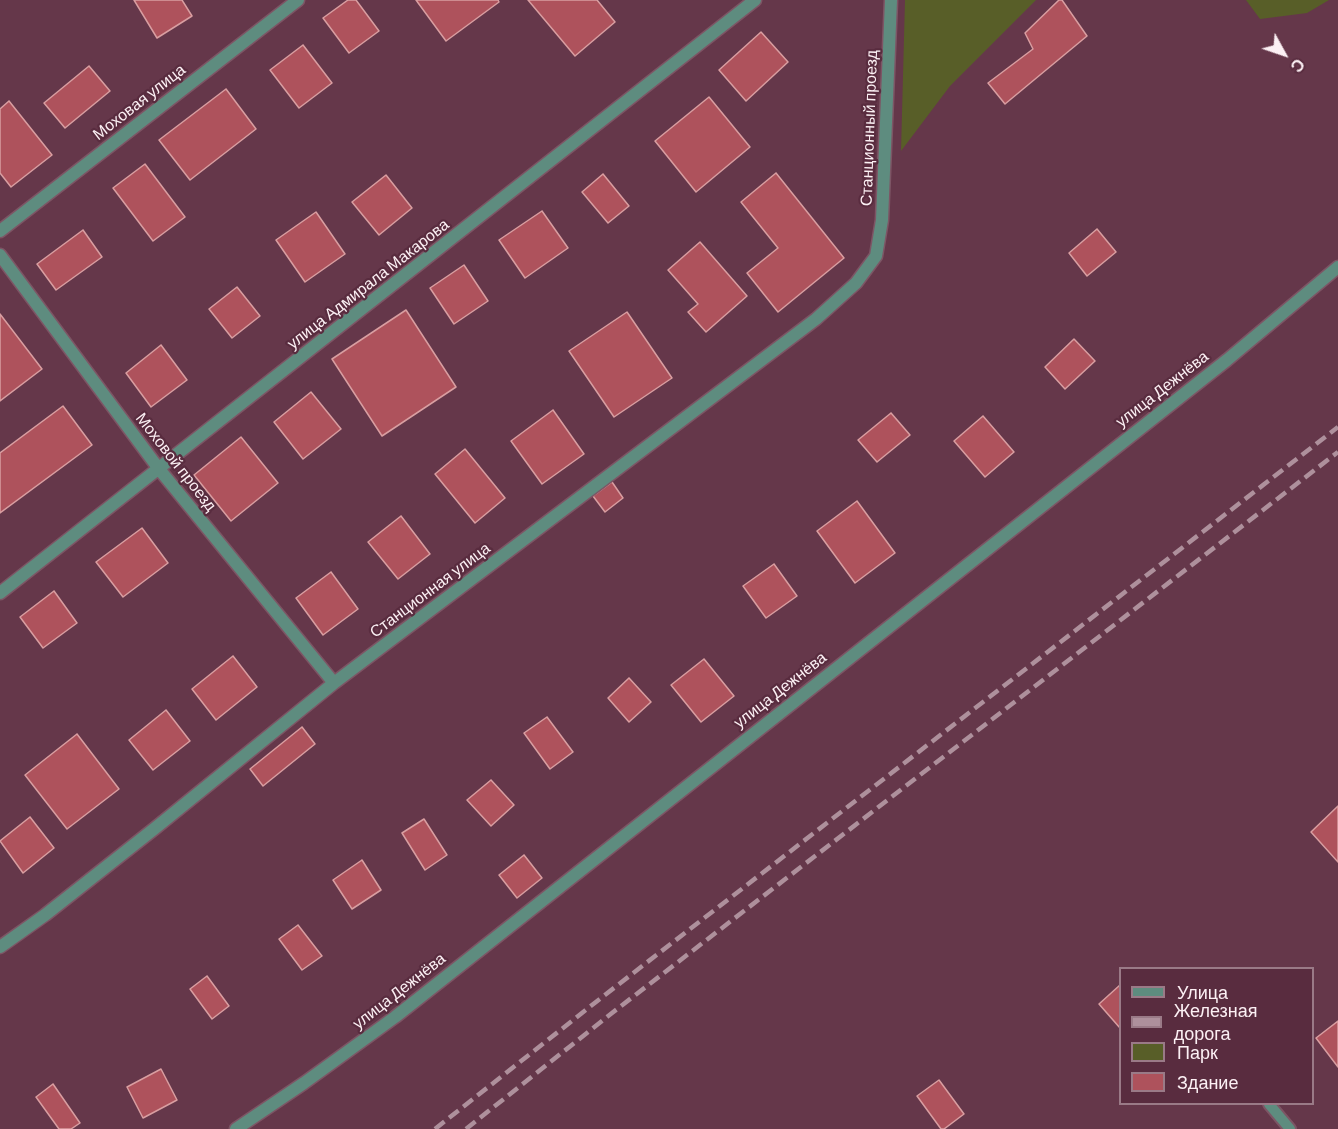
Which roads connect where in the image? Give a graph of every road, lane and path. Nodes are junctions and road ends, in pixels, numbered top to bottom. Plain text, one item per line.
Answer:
1 (298, 0) edge
2 (755, 0) edge
3 (891, 0) edge
4 (0, 231) edge
5 (0, 255) edge
6 (876, 256) joint
7 (1338, 267) edge
8 (159, 469) junction
9 (0, 593) edge
10 (334, 683) junction
11 (0, 947) edge
12 (1270, 1105) edge
13 (236, 1129) edge
14 (1290, 1129) edge

1 - 4 street, Моховая улица
2 - 8 street, улица Адмирала Макарова
3 - 6 street, Станционный проезд
5 - 8 street, Моховой проезд
6 - 10 street, Станционная улица
7 - 13 street, улица Дежнёва
8 - 9 street, улица Адмирала Макарова
8 - 10 street, Моховой проезд
10 - 11 street, Станционная улица
12 - 14 lane

